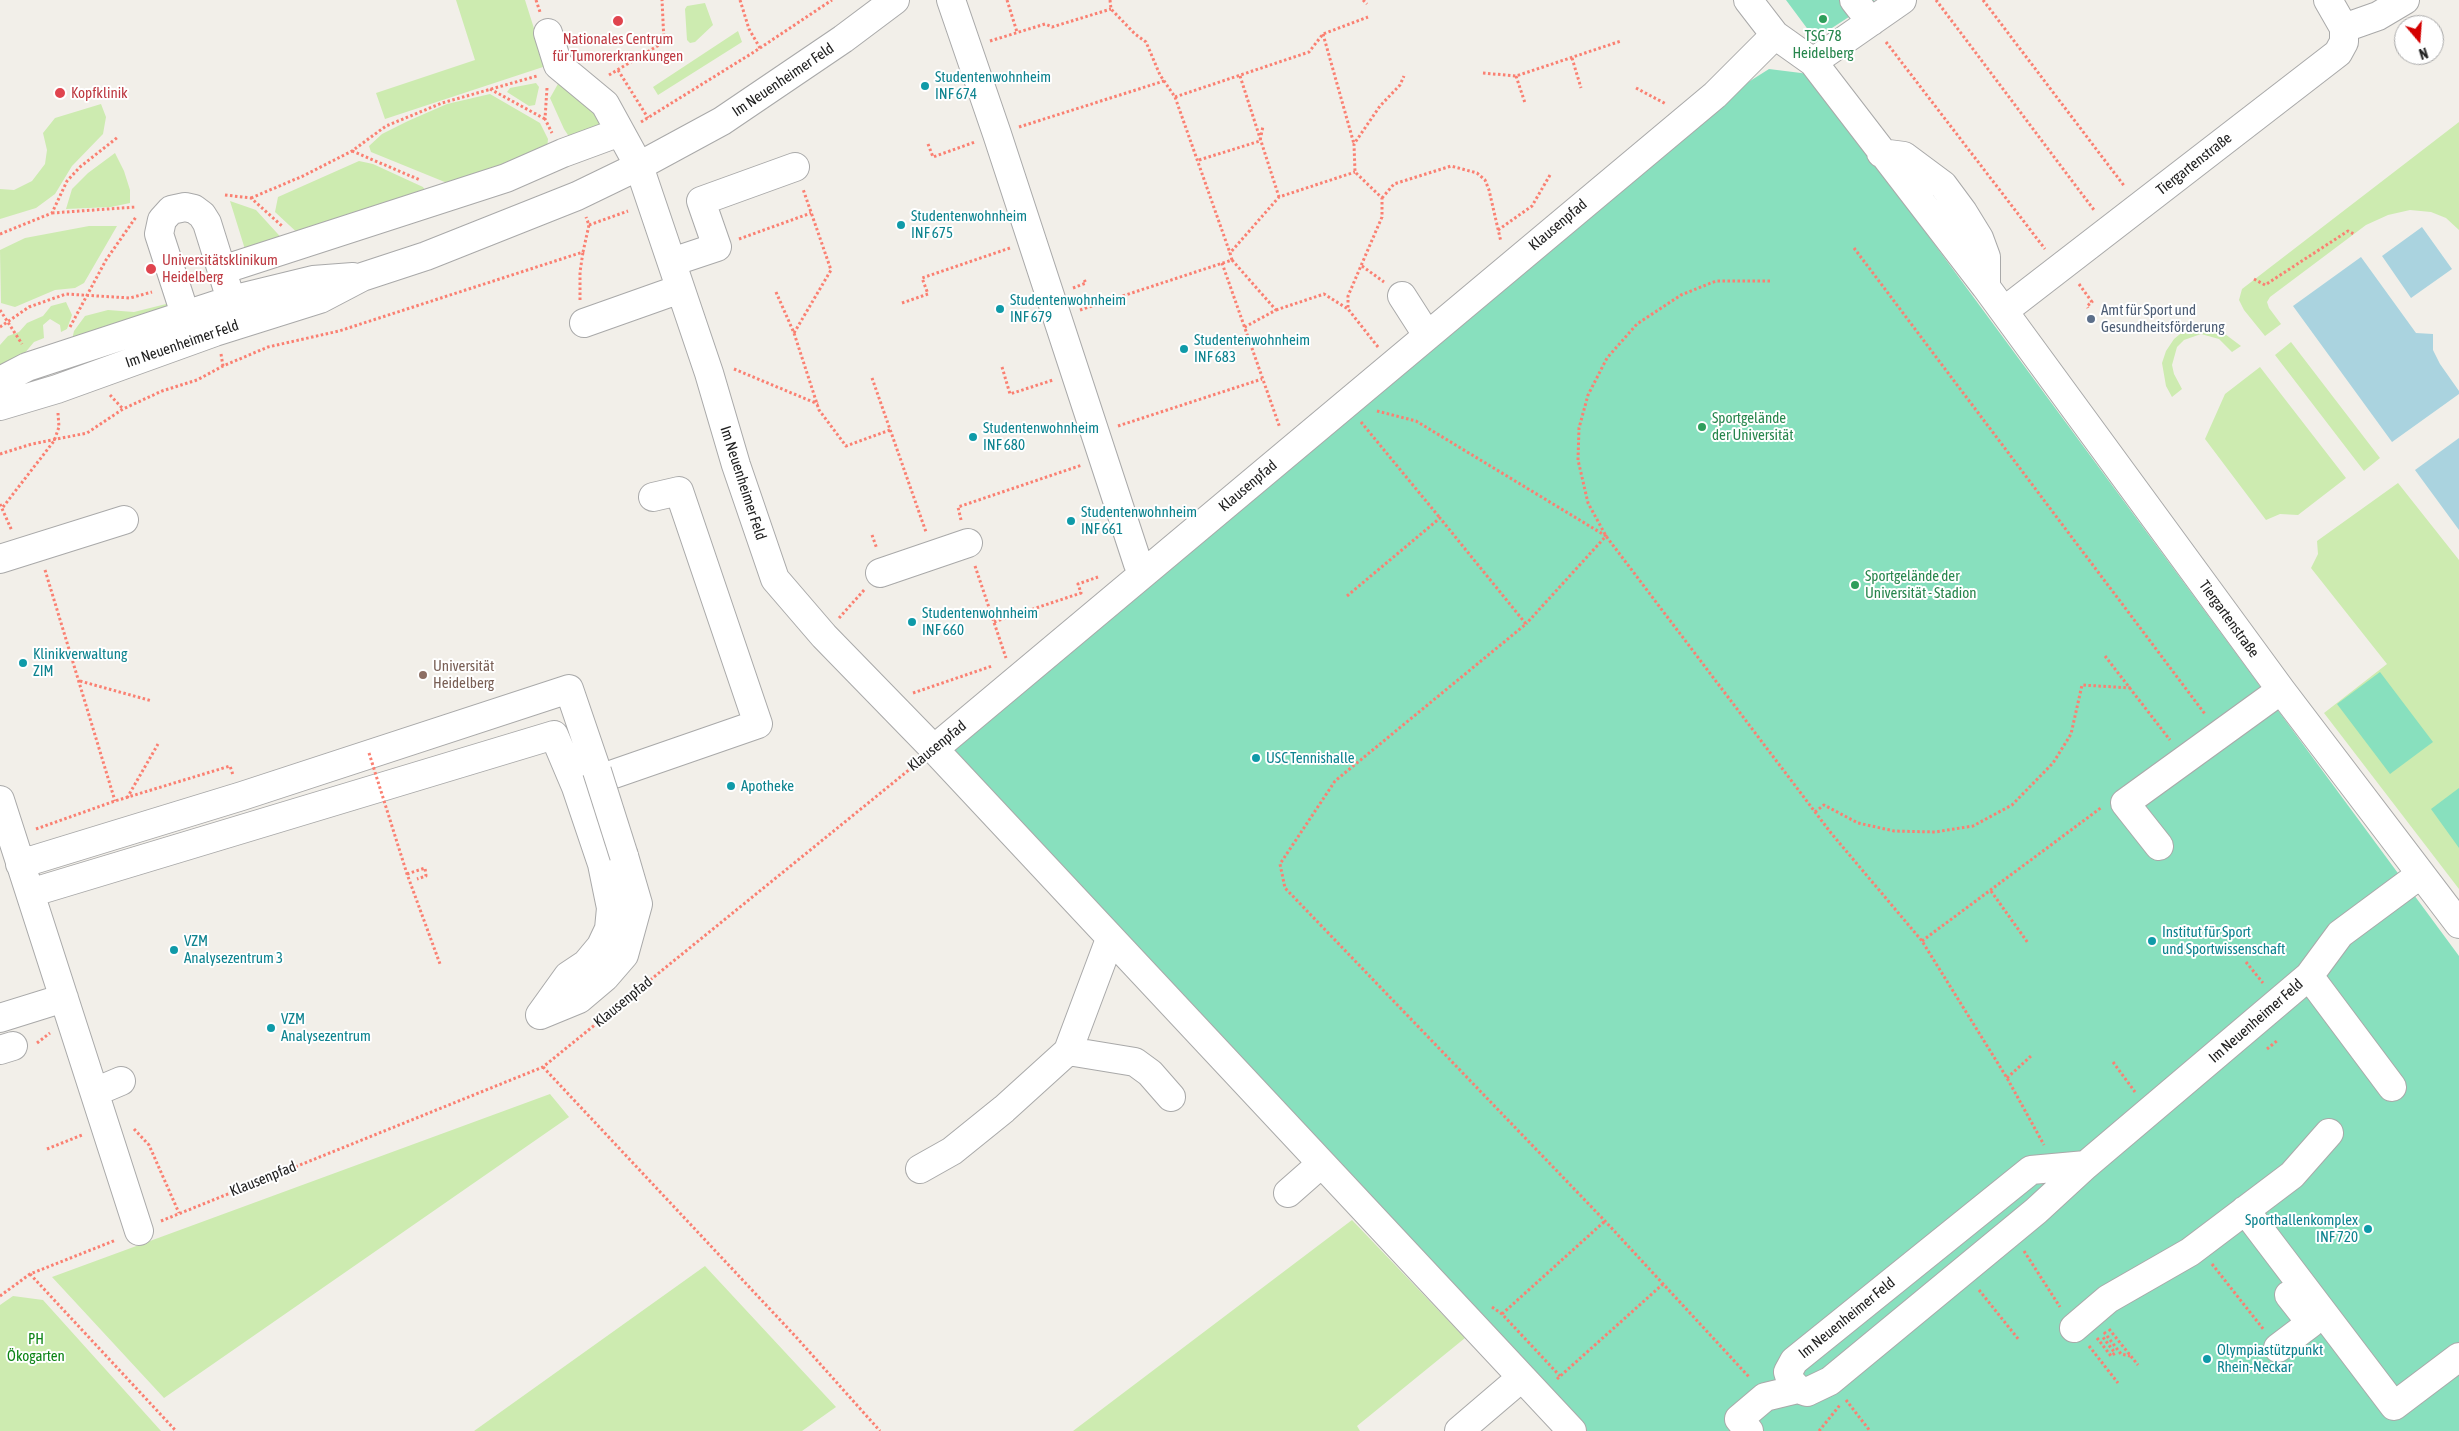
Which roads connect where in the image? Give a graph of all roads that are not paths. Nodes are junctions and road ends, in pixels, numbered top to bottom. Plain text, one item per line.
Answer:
1 (895, 0) edge
2 (951, 0) edge
3 (1748, 0) edge
4 (1854, 0) edge
5 (1902, 0) edge
6 (2328, 0) edge
7 (2405, 0) edge
8 (1871, 22) junction
9 (548, 33) dead end
10 (1775, 35) junction
11 (2344, 35) junction
12 (1813, 62) junction
13 (620, 132) junction
14 (639, 166) junction
15 (795, 167) road end
16 (672, 262) junction
17 (222, 270) junction
18 (680, 289) junction
19 (1402, 296) dead end
20 (2004, 311) junction
21 (234, 312) junction
22 (184, 314) junction
23 (584, 323) road end
24 (1427, 334) junction
25 (0, 380) edge
26 (0, 406) edge
27 (653, 497) dead end
28 (124, 520) dead end
29 (968, 543) road end
30 (0, 560) edge
31 (879, 563) road end
32 (1145, 572) junction
33 (2281, 690) junction
34 (934, 749) junction
35 (586, 779) junction
36 (0, 800) edge
37 (2159, 846) dead end
38 (20, 864) junction
39 (2421, 874) junction
40 (30, 893) junction
41 (2459, 924) edge
42 (1110, 939) junction
43 (2310, 976) junction
44 (2, 1011) edge
45 (77, 1020) junction
46 (1068, 1051) junction
47 (121, 1081) dead end
48 (2392, 1087) dead end
49 (95, 1092) junction
50 (1171, 1097) dead end
51 (2329, 1133) dead end
52 (1321, 1164) junction
53 (2086, 1165) junction
54 (920, 1169) dead end
55 (1288, 1192) dead end
56 (2239, 1215) junction
57 (139, 1231) road end
58 (2091, 1329) road end
59 (2278, 1348) road end
60 (2459, 1357) edge
61 (1530, 1386) junction
62 (1798, 1389) junction
63 (1459, 1431) edge
64 (1572, 1431) edge
65 (1748, 1431) edge

1 - 14 street, Im Neuenheimer Feld
2 - 32 street
3 - 10 street, Tiergartenstraße
4 - 8 street
5 - 8 street
6 - 11 street
7 - 11 street
8 - 12 street
9 - 13 street
10 - 12 street, Tiergartenstraße
10 - 24 street, Klausenpfad
11 - 20 street, Tiergartenstraße
12 - 20 street, Tiergartenstraße
13 - 14 street
13 - 17 street
14 - 16 street, Im Neuenheimer Feld
14 - 21 street, Im Neuenheimer Feld
15 - 16 street
16 - 18 street, Im Neuenheimer Feld
17 - 21 street
17 - 22 street
18 - 23 street
18 - 34 street, Im Neuenheimer Feld
19 - 24 street
20 - 33 street, Tiergartenstraße
21 - 22 street, Im Neuenheimer Feld
21 - 26 street, Im Neuenheimer Feld
22 - 25 street, Im Neuenheimer Feld
24 - 32 street, Klausenpfad
27 - 35 street
28 - 30 street
29 - 31 street
32 - 34 street, Klausenpfad
33 - 37 street
33 - 39 street, Tiergartenstraße
34 - 42 street, Im Neuenheimer Feld
35 - 35 street, bridge
35 - 38 street
35 - 40 street
36 - 38 street
38 - 40 street
39 - 41 street, Tiergartenstraße
39 - 43 street, Im Neuenheimer Feld
40 - 45 street
42 - 46 street
42 - 52 street, Im Neuenheimer Feld
43 - 48 street
43 - 53 street, Im Neuenheimer Feld
44 - 45 street
45 - 49 street
46 - 50 street
46 - 54 street
47 - 49 street
49 - 57 street
51 - 56 street
52 - 55 street
52 - 61 street, Im Neuenheimer Feld
53 - 62 street, Im Neuenheimer Feld
53 - 62 street, Im Neuenheimer Feld
56 - 58 street
56 - 59 street
56 - 60 street
61 - 63 street
61 - 64 street, Im Neuenheimer Feld
62 - 65 street

